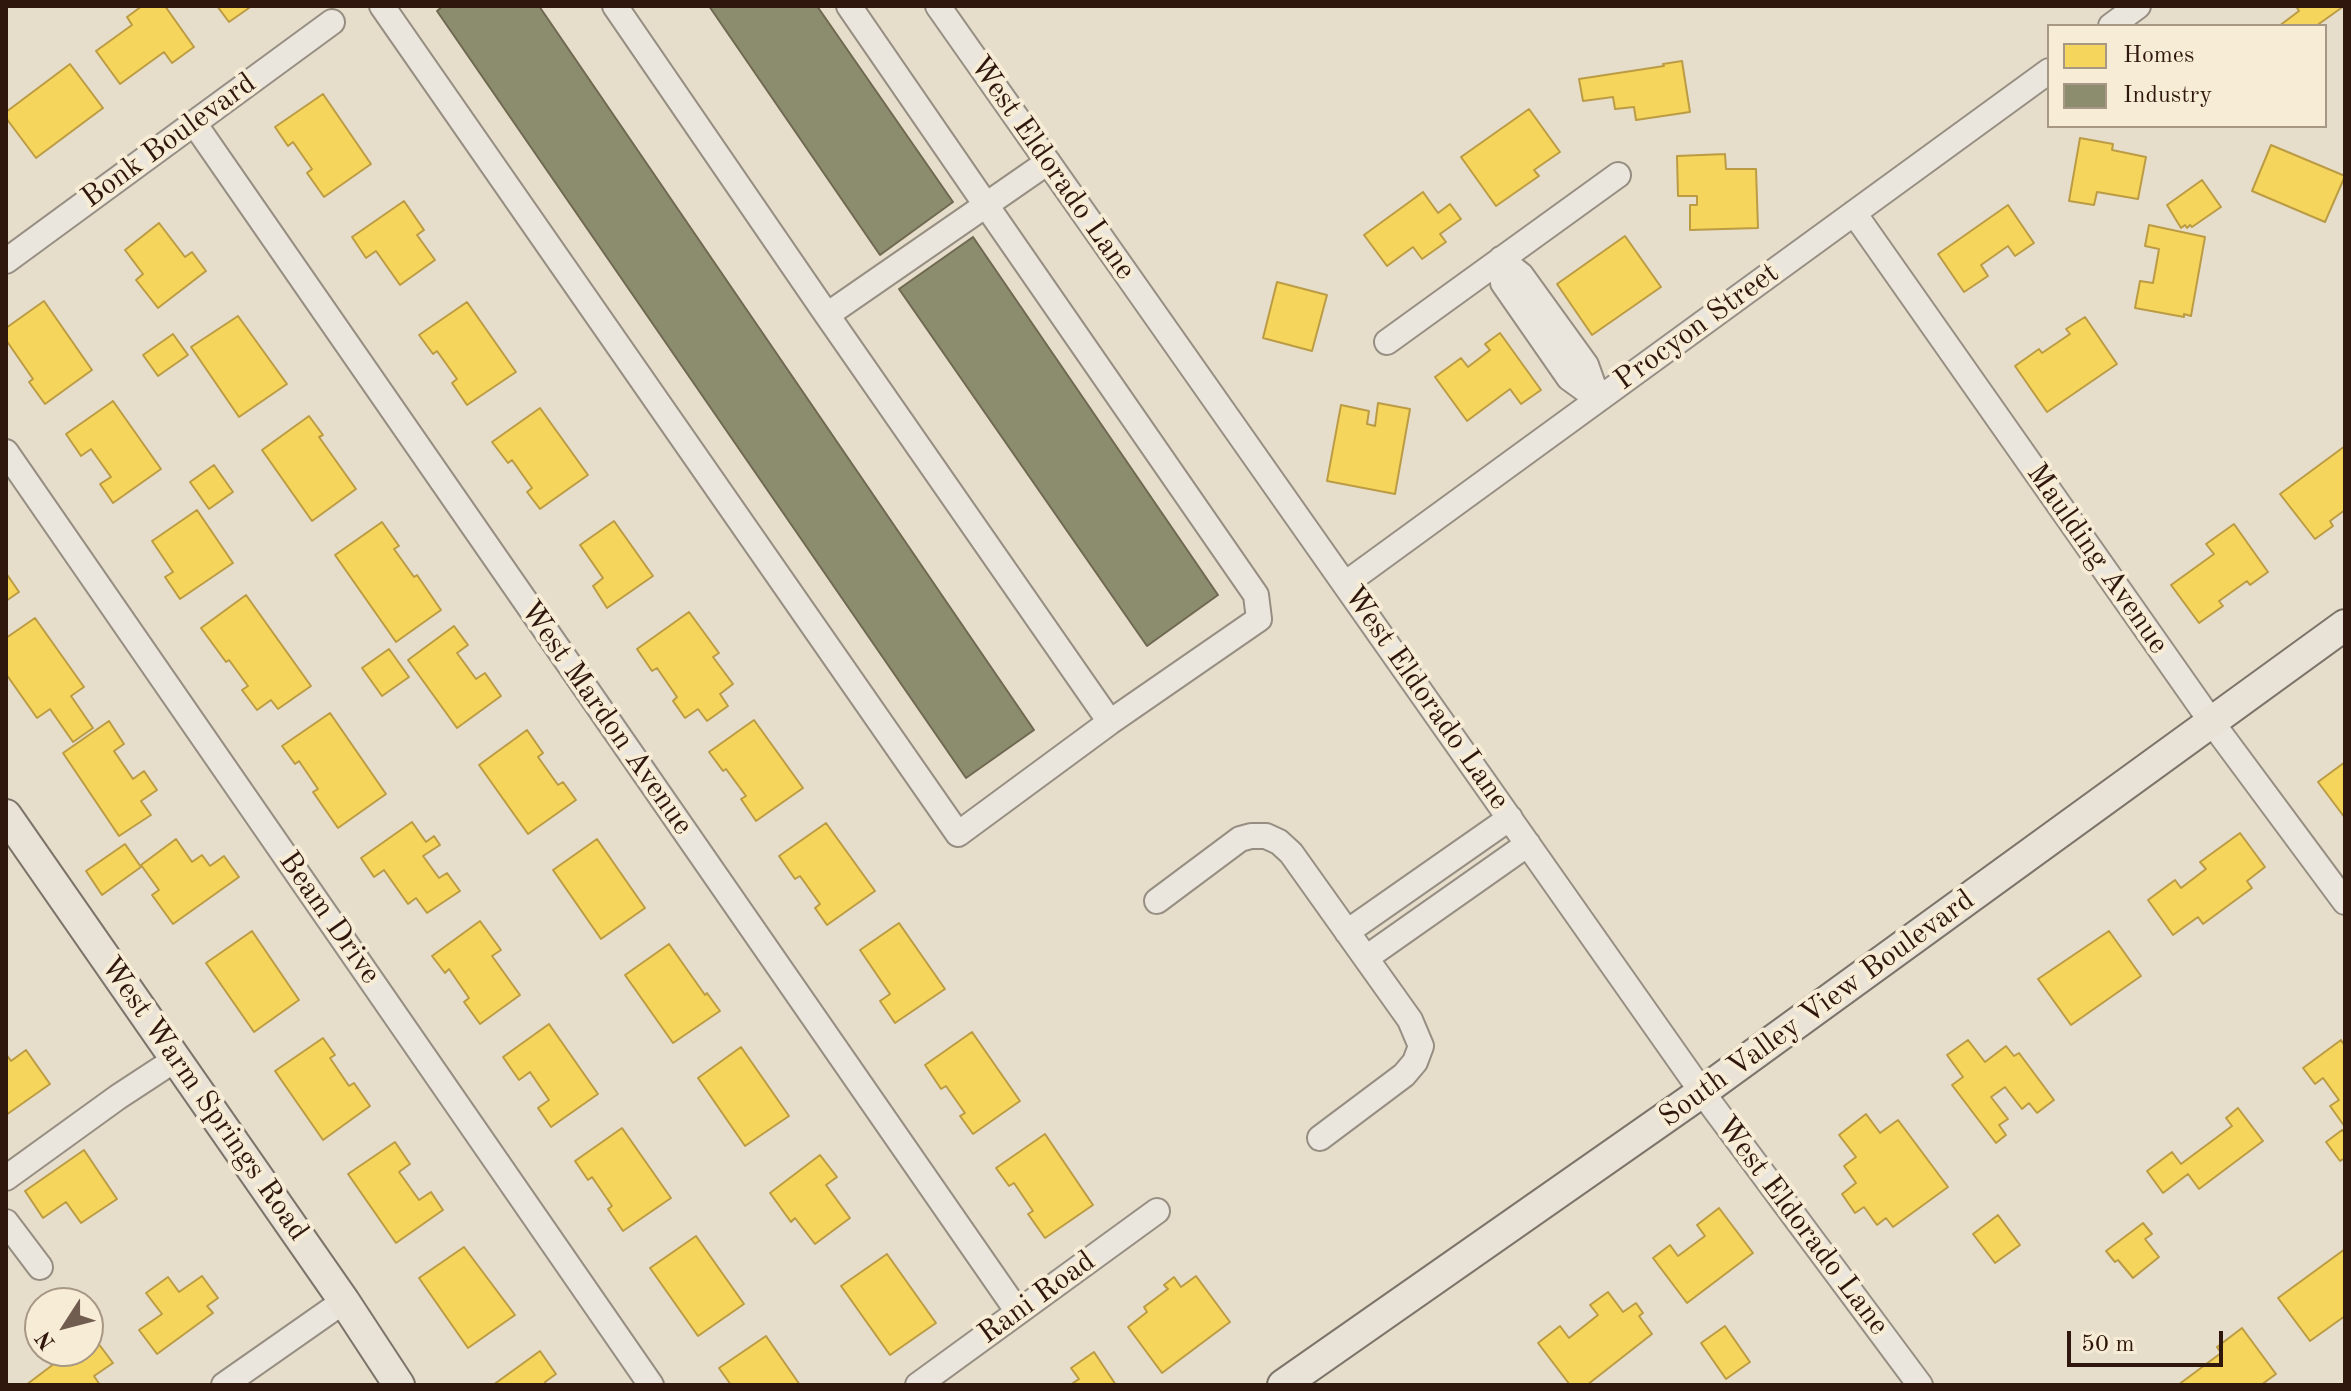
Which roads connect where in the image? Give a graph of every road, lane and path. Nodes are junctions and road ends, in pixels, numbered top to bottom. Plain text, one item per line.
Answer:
1 (382, 6) edge
2 (615, 6) edge
3 (849, 6) edge
4 (938, 6) edge
5 (2138, 6) edge
6 (332, 22) dead end
7 (2114, 24) edge
8 (2047, 72) edge
9 (194, 123) junction
10 (1048, 162) junction
11 (1618, 175) dead end
12 (986, 205) junction
13 (1854, 213) junction
14 (1501, 259) junction
15 (6, 261) edge
16 (827, 315) junction
17 (1387, 342) dead end
18 (1598, 399) junction
19 (6, 452) edge
20 (1345, 584) junction
21 (2345, 625) edge
22 (1110, 722) junction
23 (2213, 724) junction
24 (6, 815) edge
25 (1510, 818) junction
26 (1528, 844) junction
27 (1419, 881) junction
28 (1157, 901) dead end
29 (2345, 902) edge
30 (1437, 907) junction
31 (1347, 932) junction
32 (1366, 958) junction
33 (176, 1059) junction
34 (1702, 1092) junction
35 (1320, 1138) dead end
36 (6, 1178) edge
37 (1157, 1211) dead end
38 (6, 1222) edge
39 (40, 1267) dead end
40 (344, 1301) junction
41 (1018, 1312) junction
42 (224, 1385) edge
43 (399, 1385) edge
44 (651, 1385) edge
45 (918, 1385) edge
46 (1283, 1385) edge
47 (1920, 1385) edge

1 - 22 street
2 - 16 street
3 - 12 street
4 - 10 street, West Eldorado Lane
5 - 7 street
6 - 9 street, Bonk Boulevard
8 - 13 street, Procyon Street
9 - 15 street, Bonk Boulevard
9 - 41 street, West Mardon Avenue
10 - 12 street
10 - 20 street, West Eldorado Lane
11 - 14 street
12 - 16 street
12 - 22 street
13 - 18 street, Procyon Street
13 - 23 street, Maulding Avenue
14 - 17 street
14 - 18 street
16 - 22 street
18 - 20 street, Procyon Street
19 - 44 street, Beam Drive
20 - 25 street, West Eldorado Lane
21 - 23 main road, South Valley View Boulevard
23 - 29 street, Maulding Avenue
23 - 34 main road, South Valley View Boulevard
24 - 33 main road, West Warm Springs Road
25 - 26 street, West Eldorado Lane
25 - 27 street
26 - 30 street
26 - 34 street, West Eldorado Lane
27 - 30 street
27 - 31 street
28 - 31 street
30 - 32 street
31 - 32 street
32 - 35 street
33 - 36 street
33 - 40 main road, West Warm Springs Road
34 - 46 main road, South Valley View Boulevard
34 - 47 street, West Eldorado Lane
37 - 41 street, Rani Road
38 - 39 street
40 - 42 street
40 - 43 main road, West Warm Springs Road
41 - 45 street, Rani Road

